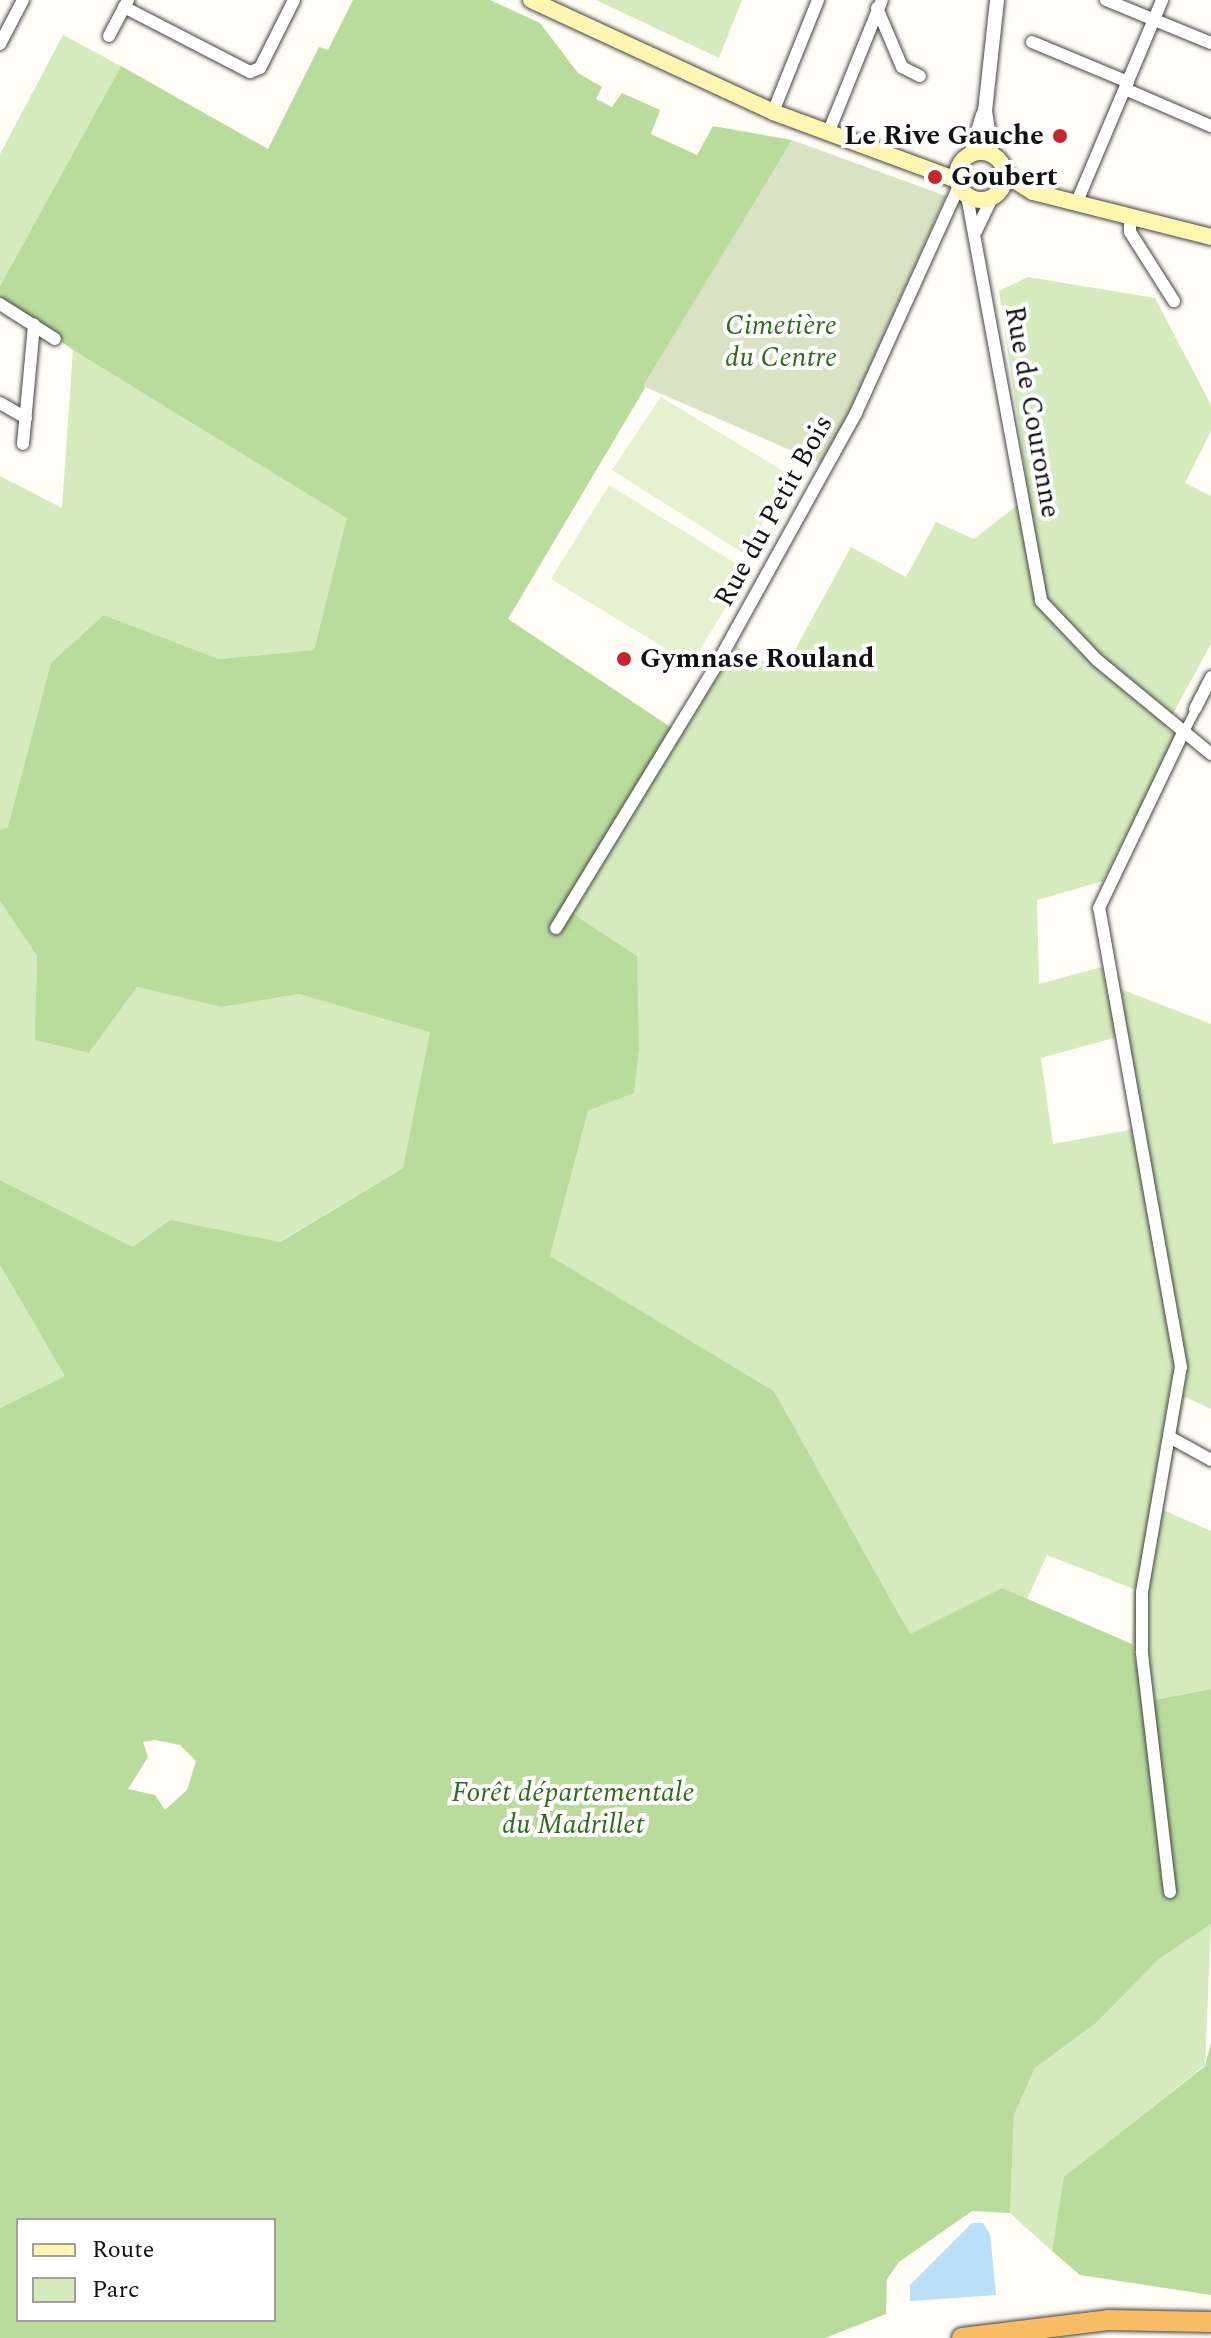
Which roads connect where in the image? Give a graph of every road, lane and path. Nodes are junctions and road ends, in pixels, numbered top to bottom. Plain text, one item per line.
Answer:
1 (23, 0) edge
2 (294, 0) edge
3 (531, 0) edge
4 (818, 0) edge
5 (997, 0) edge
6 (1106, 0) edge
7 (1162, 0) edge
8 (126, 3) edge
9 (877, 3) edge
10 (1154, 20) junction
11 (109, 36) dead end
12 (1032, 42) dead end
13 (1211, 43) edge
14 (0, 44) edge
15 (920, 76) dead end
16 (1126, 86) junction
17 (985, 111) junction
18 (773, 112) junction
19 (1211, 126) edge
20 (829, 131) junction
21 (888, 151) junction
22 (992, 155) junction
23 (967, 158) junction
24 (1004, 174) junction
25 (961, 187) junction
26 (1033, 192) junction
27 (995, 195) junction
28 (1076, 204) junction
29 (1130, 217) junction
30 (976, 231) junction
31 (1211, 237) edge
32 (1174, 301) dead end
33 (0, 304) edge
34 (34, 325) junction
35 (55, 339) dead end
36 (0, 403) edge
37 (26, 418) junction
38 (23, 444) dead end
39 (1211, 677) edge
40 (1195, 709) joint
41 (1183, 733) junction
42 (1211, 754) edge
43 (556, 928) dead end
44 (1171, 1438) junction
45 (1211, 1460) edge
46 (1170, 1892) dead end
47 (1211, 2322) edge
48 (962, 2338) edge

1 - 14 street
2 - 8 street
3 - 18 main road
4 - 18 street
5 - 17 street
6 - 10 street
7 - 10 street
8 - 11 street
9 - 15 street
9 - 20 street
10 - 13 street
10 - 16 street
12 - 16 street
16 - 19 street
16 - 28 street
17 - 22 street
17 - 23 street
18 - 20 main road
20 - 21 main road
21 - 23 main road
21 - 25 main road
22 - 23 main road
22 - 24 main road
23 - 25 main road
24 - 26 main road
24 - 27 main road
25 - 27 main road
25 - 30 street, Rue de Couronne
25 - 43 street, Rue du Petit Bois
26 - 27 main road
26 - 28 main road
27 - 30 street
28 - 29 main road
29 - 31 main road
29 - 32 street
30 - 41 street, Rue de Couronne
33 - 34 street
34 - 35 street
34 - 37 street
36 - 37 street
37 - 38 street
39 - 40 street
40 - 41 street
41 - 42 street
41 - 44 street
44 - 45 street
44 - 46 street
47 - 48 highway

